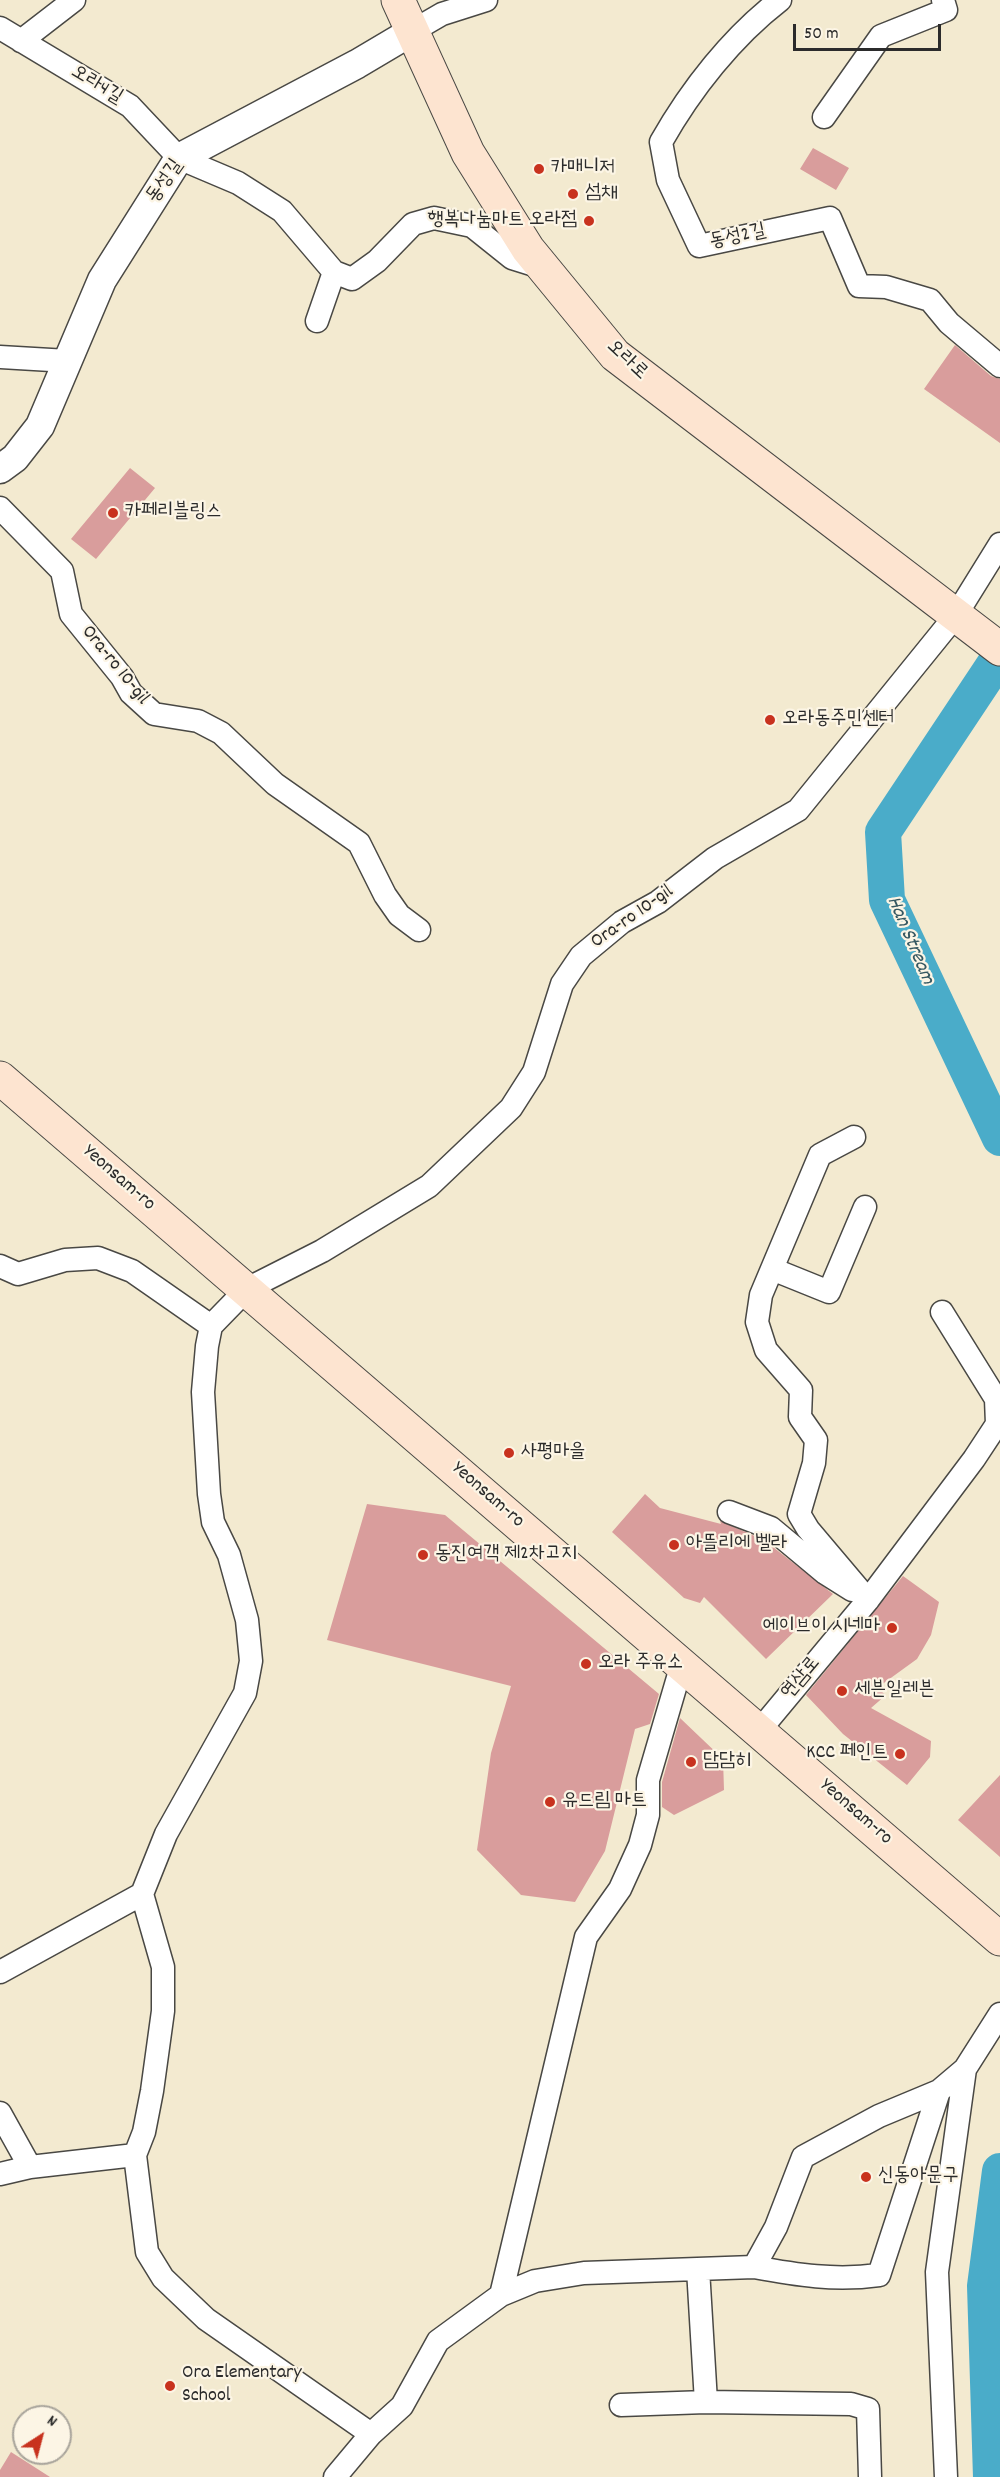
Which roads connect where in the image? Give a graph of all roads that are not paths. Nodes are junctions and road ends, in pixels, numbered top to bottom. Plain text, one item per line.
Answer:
1 (74, 0) edge
2 (398, 0) edge
3 (486, 0) edge
4 (780, 0) edge
5 (943, 0) edge
6 (0, 28) edge
7 (411, 32) junction
8 (21, 41) junction
9 (824, 117) dead end
10 (179, 158) junction
11 (545, 268) junction
12 (334, 272) junction
13 (317, 321) dead end
14 (0, 357) edge
15 (68, 361) junction
16 (1000, 366) edge
17 (0, 469) edge
18 (0, 508) edge
19 (1000, 544) edge
20 (962, 620) junction
21 (1000, 649) edge
22 (419, 930) dead end
23 (0, 1078) edge
24 (854, 1137) dead end
25 (865, 1207) dead end
26 (0, 1266) edge
27 (772, 1269) junction
28 (247, 1289) junction
29 (942, 1312) dead end
30 (211, 1326) junction
31 (729, 1512) dead end
32 (868, 1600) junction
33 (682, 1664) junction
34 (759, 1731) junction
35 (142, 1894) junction
36 (1000, 1939) edge
37 (0, 1972) edge
38 (1000, 2014) edge
39 (965, 2069) junction
40 (939, 2091) junction
41 (0, 2114) edge
42 (135, 2156) junction
43 (30, 2167) junction
44 (0, 2174) edge
45 (754, 2267) junction
46 (698, 2269) junction
47 (501, 2295) junction
48 (706, 2402) junction
49 (621, 2405) dead end
50 (371, 2434) junction
51 (335, 2477) edge
52 (870, 2477) edge
53 (946, 2477) edge

1 - 8 street
2 - 7 main road, 오라로
3 - 7 street, 동성길
4 - 16 street, 동성2길
5 - 9 street
6 - 8 street, 오라4길
7 - 10 street, 동성길
7 - 11 main road, 오라로
8 - 10 street, 오라4길
10 - 12 street
10 - 15 street, 동성길
11 - 12 street
11 - 20 main road, 오라로
12 - 13 street
14 - 15 street
15 - 17 street, 동성길
18 - 22 street, Ora-ro 10-gil
19 - 20 street, Ora-ro 10-gil
20 - 21 main road, 오라로
20 - 28 street, Ora-ro 10-gil
23 - 28 main road, Yeonsam-ro
24 - 27 street
25 - 27 street
26 - 30 street
27 - 32 street
28 - 30 street, Ora-ro 10-gil
28 - 33 main road, Yeonsam-ro
29 - 32 street, 연삼로
30 - 35 street
31 - 32 street
32 - 34 street, 연삼로
33 - 34 main road, Yeonsam-ro
33 - 47 street
34 - 36 main road, Yeonsam-ro
35 - 37 street
35 - 42 street
38 - 39 street
39 - 40 street
39 - 53 street
40 - 45 street
40 - 45 street
41 - 43 street
42 - 43 street
42 - 50 street
43 - 44 street
45 - 46 street
46 - 47 street
46 - 48 street
47 - 50 street
48 - 49 street
48 - 52 street
50 - 51 street

